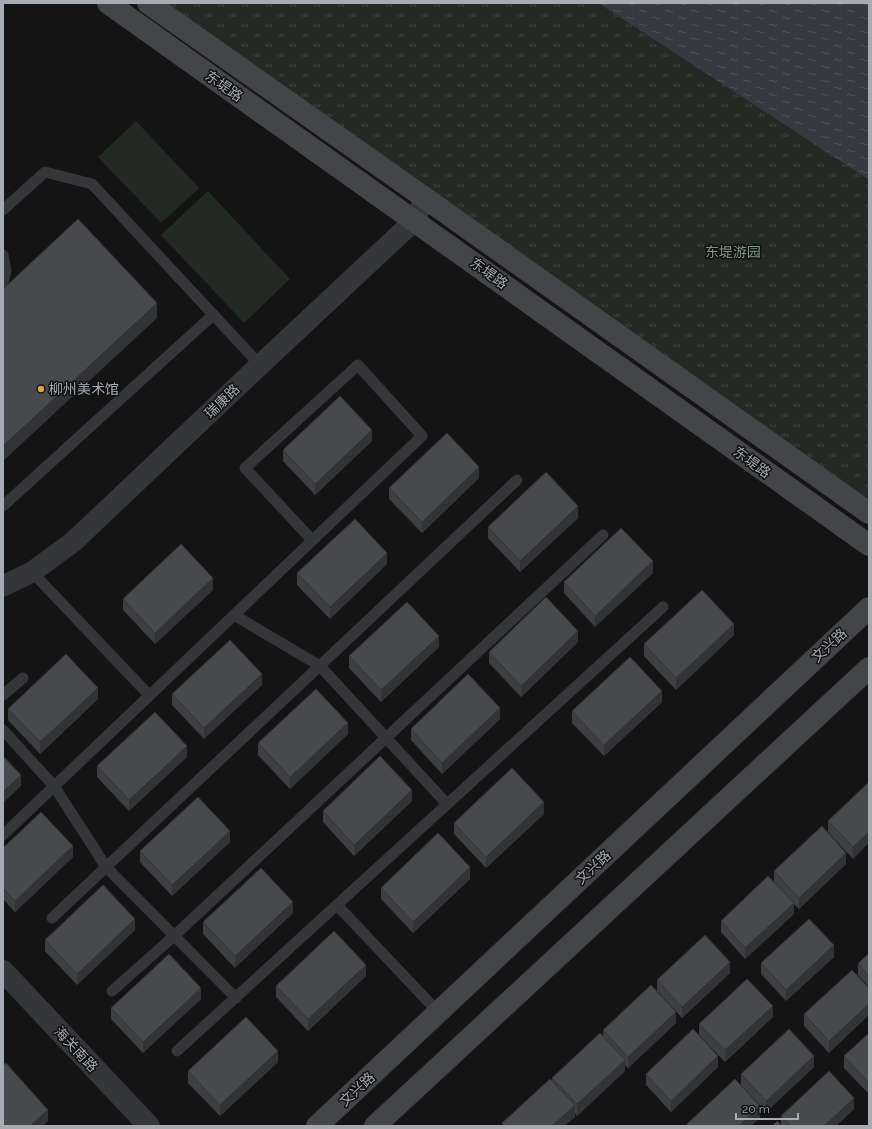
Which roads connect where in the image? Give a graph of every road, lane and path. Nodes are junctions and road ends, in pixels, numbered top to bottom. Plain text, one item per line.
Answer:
1 (108, 3) edge
2 (148, 3) edge
3 (425, 198) junction
4 (3, 210) edge
5 (415, 220) junction
6 (3, 255) edge
7 (3, 283) edge
8 (214, 315) junction
9 (260, 365) junction
10 (517, 480) dead end
11 (3, 506) edge
12 (869, 513) edge
13 (603, 535) dead end
14 (312, 540) junction
15 (869, 545) edge
16 (32, 572) junction
17 (3, 586) edge
18 (663, 607) dead end
19 (869, 608) edge
20 (234, 615) junction
21 (320, 666) junction
22 (869, 668) edge
23 (23, 678) dead end
24 (3, 695) edge
25 (149, 695) junction
26 (3, 730) edge
27 (386, 738) junction
28 (54, 786) junction
29 (447, 804) junction
30 (3, 835) edge
31 (106, 867) junction
32 (337, 905) junction
33 (52, 918) dead end
34 (174, 936) junction
35 (3, 972) edge
36 (112, 991) dead end
37 (236, 998) junction
38 (438, 1012) junction
39 (177, 1051) dead end
40 (149, 1126) edge
41 (317, 1126) edge
42 (375, 1126) edge

1 - 5 main road, 东堤路
2 - 3 main road
3 - 5 street, 瑞康路
3 - 12 main road
4 - 8 lane
5 - 9 street, 瑞康路
5 - 15 main road, 东堤路
6 - 7 lane
8 - 9 lane
8 - 11 lane
9 - 16 street, 瑞康路
10 - 21 lane
13 - 27 lane
14 - 14 lane
14 - 20 lane
16 - 17 street, 瑞康路
16 - 25 lane
18 - 29 lane
19 - 38 main road, 文兴路
20 - 21 lane
20 - 25 lane
21 - 27 lane
21 - 31 lane
22 - 42 main road
23 - 24 lane
25 - 28 lane
26 - 28 lane
27 - 29 lane
27 - 34 lane
28 - 30 lane
28 - 31 lane
29 - 32 lane
31 - 33 lane
31 - 34 lane
32 - 37 lane
32 - 38 lane
34 - 36 lane
34 - 37 lane
35 - 40 street, 海关南路
37 - 39 lane
38 - 41 main road, 文兴路

